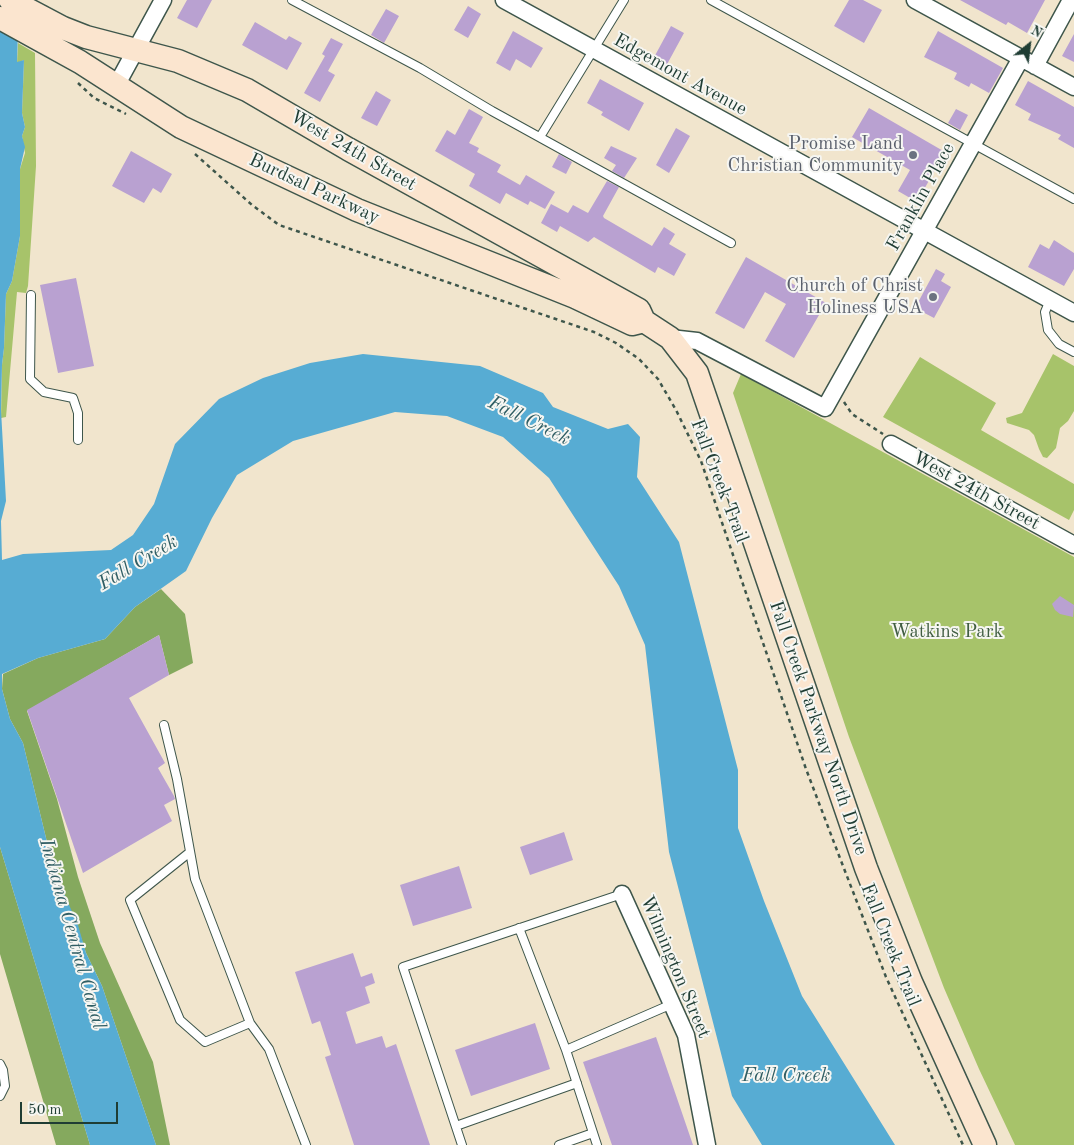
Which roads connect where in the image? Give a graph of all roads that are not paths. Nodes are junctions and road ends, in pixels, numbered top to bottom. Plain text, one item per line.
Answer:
1 (10, 0) edge
2 (164, 0) edge
3 (292, 0) edge
4 (504, 0) edge
5 (624, 0) edge
6 (711, 0) edge
7 (916, 0) edge
8 (1070, 0) edge
9 (0, 18) edge
10 (592, 49) junction
11 (136, 50) junction
12 (1028, 62) junction
13 (116, 86) junction
14 (1074, 87) edge
15 (540, 137) junction
16 (973, 144) junction
17 (1074, 199) edge
18 (924, 232) junction
19 (731, 243) dead end
20 (31, 295) dead end
21 (1050, 300) junction
22 (1074, 313) edge
23 (644, 321) junction
24 (670, 338) junction
25 (1074, 352) edge
26 (78, 440) dead end
27 (891, 444) road end
28 (1067, 542) edge
29 (164, 725) dead end
30 (190, 852) junction
31 (622, 894) joint
32 (519, 928) junction
33 (672, 1004) junction
34 (250, 1023) junction
35 (566, 1050) junction
36 (0, 1064) edge
37 (577, 1083) junction
38 (0, 1096) edge
39 (456, 1126) junction
40 (593, 1132) junction
41 (306, 1145) edge
42 (462, 1145) edge
43 (559, 1145) edge
44 (597, 1145) edge
45 (707, 1145) edge
46 (985, 1145) edge

1 - 11 street, West 24th Street
2 - 11 street
3 - 15 lane
4 - 10 street, Edgemont Avenue
5 - 10 lane
6 - 16 lane
7 - 12 street
8 - 12 street, Franklin Place
9 - 13 street, Burdsal Parkway
10 - 15 lane
10 - 18 street, Edgemont Avenue
11 - 13 street
11 - 23 street, West 24th Street
12 - 14 street
12 - 16 street, Franklin Place
13 - 23 street, Burdsal Parkway
15 - 19 lane
16 - 17 lane
16 - 18 street, Franklin Place
18 - 21 street, Edgemont Avenue
18 - 24 street, Franklin Place
20 - 26 lane
21 - 22 street, Edgemont Avenue
21 - 25 lane
23 - 24 street, Fall Creek Parkway North Drive
24 - 46 street, Fall Creek Parkway North Drive
27 - 28 street, West 24th Street
29 - 30 lane
30 - 34 lane
30 - 34 lane
31 - 32 lane
31 - 33 street, Wilmington Street
32 - 35 lane
32 - 39 lane
33 - 35 lane
33 - 45 street, Wilmington Street
34 - 41 lane
35 - 37 lane
36 - 38 lane
37 - 39 lane
37 - 40 lane
39 - 42 lane
40 - 43 lane
40 - 44 lane

